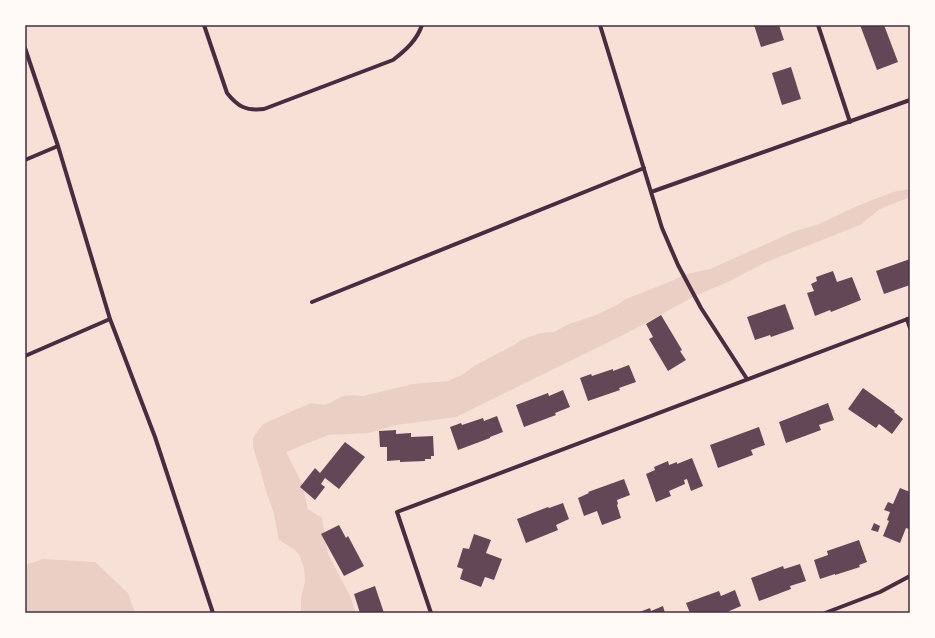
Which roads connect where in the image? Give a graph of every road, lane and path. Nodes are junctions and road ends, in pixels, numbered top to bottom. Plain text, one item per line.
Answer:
1 (204, 25) edge
2 (422, 25) edge
3 (600, 25) edge
4 (818, 25) edge
5 (25, 48) edge
6 (910, 100) edge
7 (850, 122) junction
8 (58, 146) junction
9 (25, 160) edge
10 (644, 168) junction
11 (651, 192) junction
12 (312, 302) dead end
13 (909, 318) edge
14 (110, 319) junction
15 (910, 328) edge
16 (25, 356) edge
17 (747, 379) junction
18 (910, 576) edge
19 (213, 613) edge
20 (430, 613) edge
21 (825, 613) edge

1 - 2 street
3 - 10 street
4 - 7 street
5 - 8 street
6 - 7 street
7 - 11 street
8 - 9 street
8 - 14 street
10 - 11 street
10 - 12 street
11 - 17 street
13 - 15 street
13 - 17 street
14 - 16 street
14 - 19 street
17 - 20 street
18 - 21 street

